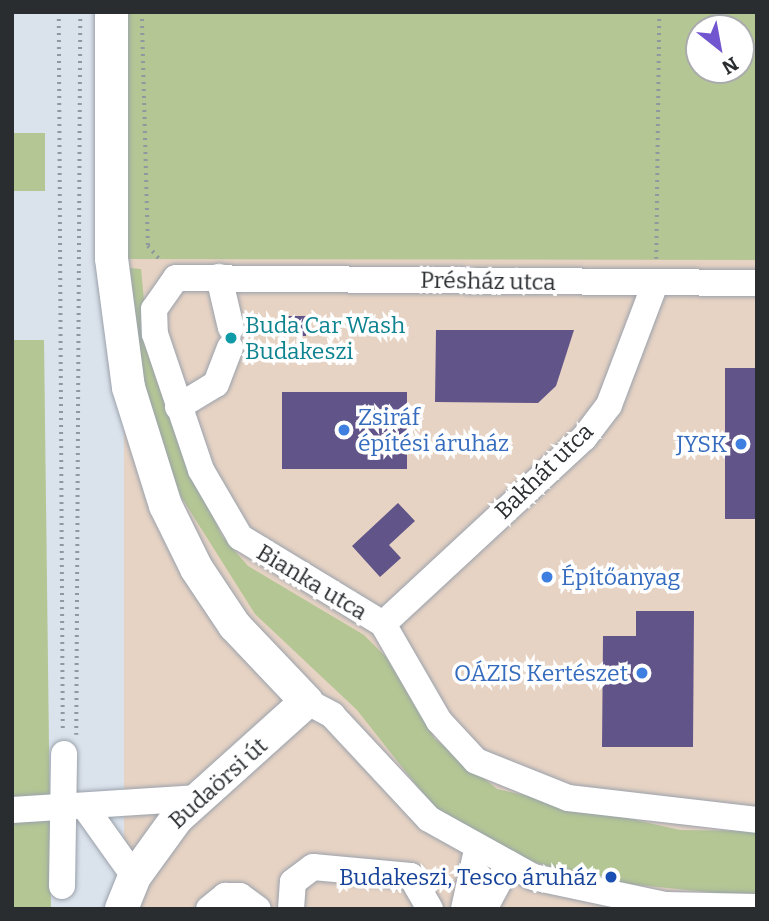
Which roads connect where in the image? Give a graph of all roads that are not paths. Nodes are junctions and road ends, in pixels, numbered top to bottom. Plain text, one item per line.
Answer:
1 (111, 12) edge
2 (219, 277) junction
3 (757, 283) edge
4 (655, 284) junction
5 (178, 407) junction
6 (383, 624) junction
7 (306, 701) junction
8 (70, 748) road end
9 (199, 798) junction
10 (12, 810) edge
11 (76, 810) junction
12 (757, 820) edge
13 (477, 850) junction
14 (509, 863) junction
15 (134, 876) junction
16 (62, 886) dead end
17 (757, 907) edge
18 (121, 909) edge
19 (209, 909) edge
20 (258, 909) edge
21 (291, 909) edge
22 (430, 909) edge
23 (464, 909) edge
24 (484, 909) edge

1 - 7 main road
2 - 4 street, Présház utca
2 - 5 street
2 - 5 street, Bianka utca
3 - 4 street, Présház utca
4 - 6 street, Bakhát utca
5 - 6 street, Bianka utca
6 - 12 street, Bianka utca
7 - 9 main road, Budaörsi út
7 - 13 street
8 - 11 street
9 - 11 street
9 - 15 main road, Budaörsi út
10 - 11 street
11 - 15 street
11 - 16 street
13 - 14 street
13 - 23 street
14 - 17 street
14 - 24 street
15 - 18 main road, Budaörsi út
19 - 20 street
21 - 22 street

